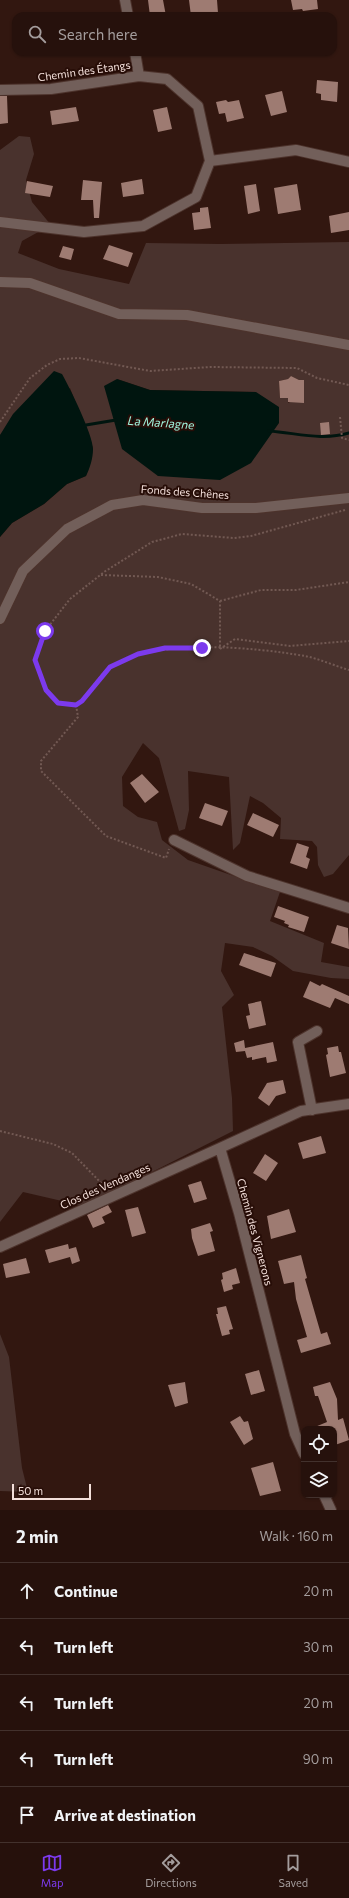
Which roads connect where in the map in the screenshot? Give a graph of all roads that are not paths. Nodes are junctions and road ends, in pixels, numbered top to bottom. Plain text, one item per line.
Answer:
1 (126, 0) edge
2 (128, 12) edge
3 (136, 56) edge
4 (139, 76) junction
5 (0, 90) edge
6 (210, 161) junction
7 (349, 162) edge
8 (0, 222) edge
9 (0, 282) edge
10 (349, 346) edge
11 (349, 498) edge
12 (0, 619) edge
13 (174, 840) road end
14 (349, 908) edge
15 (317, 1031) dead end
16 (349, 1104) edge
17 (312, 1110) junction
18 (220, 1148) junction
19 (0, 1247) edge
20 (301, 1448) edge
21 (325, 1498) edge
22 (331, 1510) edge

1 - 2 street
3 - 4 street
4 - 5 street, Chemin des Étangs
4 - 6 street, Chemin des Étangs
6 - 7 street
6 - 8 street
9 - 10 street
11 - 12 street, Fonds des Chênes
13 - 14 street
15 - 17 street
16 - 17 street
17 - 18 street
18 - 19 street, Clos des Vendanges
18 - 20 street, Chemin des Vignerons
21 - 22 street

